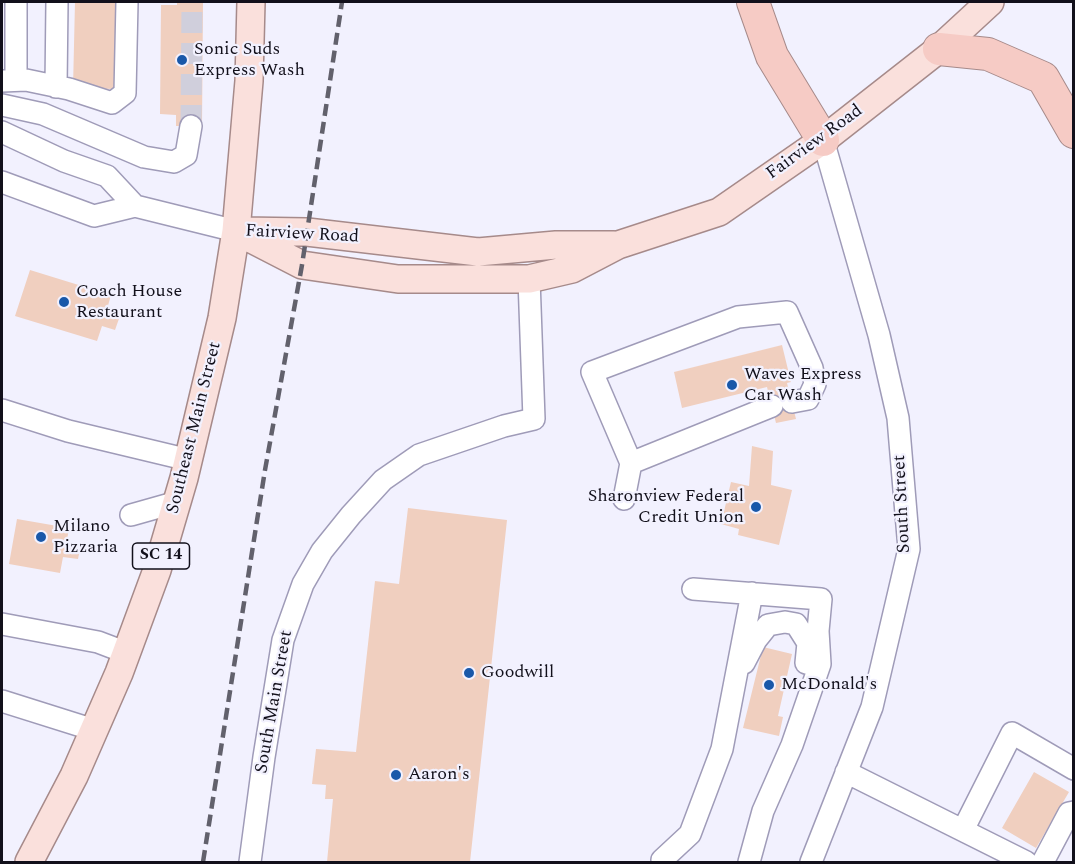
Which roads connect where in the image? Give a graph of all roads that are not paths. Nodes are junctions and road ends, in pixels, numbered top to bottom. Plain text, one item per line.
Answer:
1 (16, 2) edge
2 (57, 2) edge
3 (127, 2) edge
4 (251, 2) edge
5 (753, 2) edge
6 (990, 2) edge
7 (939, 49) junction
8 (9, 80) edge
9 (56, 87) junction
10 (2, 105) edge
11 (191, 126) tunnel mouth
12 (2, 132) edge
13 (1074, 132) edge
14 (823, 140) junction
15 (2, 182) edge
16 (135, 206) junction
17 (236, 231) junction
18 (618, 245) junction
19 (529, 279) junction
20 (2, 410) edge
21 (189, 460) junction
22 (631, 463) junction
23 (624, 499) dead end
24 (177, 502) junction
25 (131, 515) dead end
26 (693, 589) dead end
27 (752, 593) junction
28 (2, 624) edge
29 (127, 653) junction
30 (735, 677) junction
31 (2, 701) edge
32 (801, 720) junction
33 (94, 730) junction
34 (1074, 769) edge
35 (846, 772) junction
36 (1074, 812) edge
37 (963, 830) junction
38 (1074, 832) edge
39 (662, 861) dead end
40 (28, 862) edge
41 (249, 862) edge
42 (749, 862) edge
43 (811, 862) edge
44 (1026, 862) edge
45 (1043, 862) edge
46 (1058, 862) edge

1 - 8 street
2 - 9 street
3 - 9 street
4 - 17 main road, Southeast Main Street / SC 14
5 - 14 highway
6 - 7 main road, Fairview Road
7 - 13 highway
7 - 14 main road, Fairview Road
8 - 9 street
10 - 11 street
12 - 16 street
14 - 18 main road, Fairview Road
14 - 35 street, South Street
15 - 16 street
16 - 17 street
17 - 18 main road, Fairview Road
17 - 19 main road, Fairview Road
17 - 21 main road, Southeast Main Street / SC 14
18 - 19 main road, Fairview Road
19 - 41 street, South Main Street
20 - 21 street
21 - 24 main road, Southeast Main Street / SC 14
22 - 22 street
22 - 23 street
24 - 25 street
24 - 29 main road, Southeast Main Street / SC 14
26 - 27 street
27 - 30 street
27 - 32 street
28 - 29 street
29 - 33 main road, Southeast Main Street / SC 14
30 - 32 street
30 - 39 street
31 - 33 street
32 - 42 street
33 - 40 main road, Southeast Main Street / SC 14
34 - 37 street
35 - 37 street
35 - 43 street, South Street
36 - 45 street
37 - 44 street
38 - 46 street

